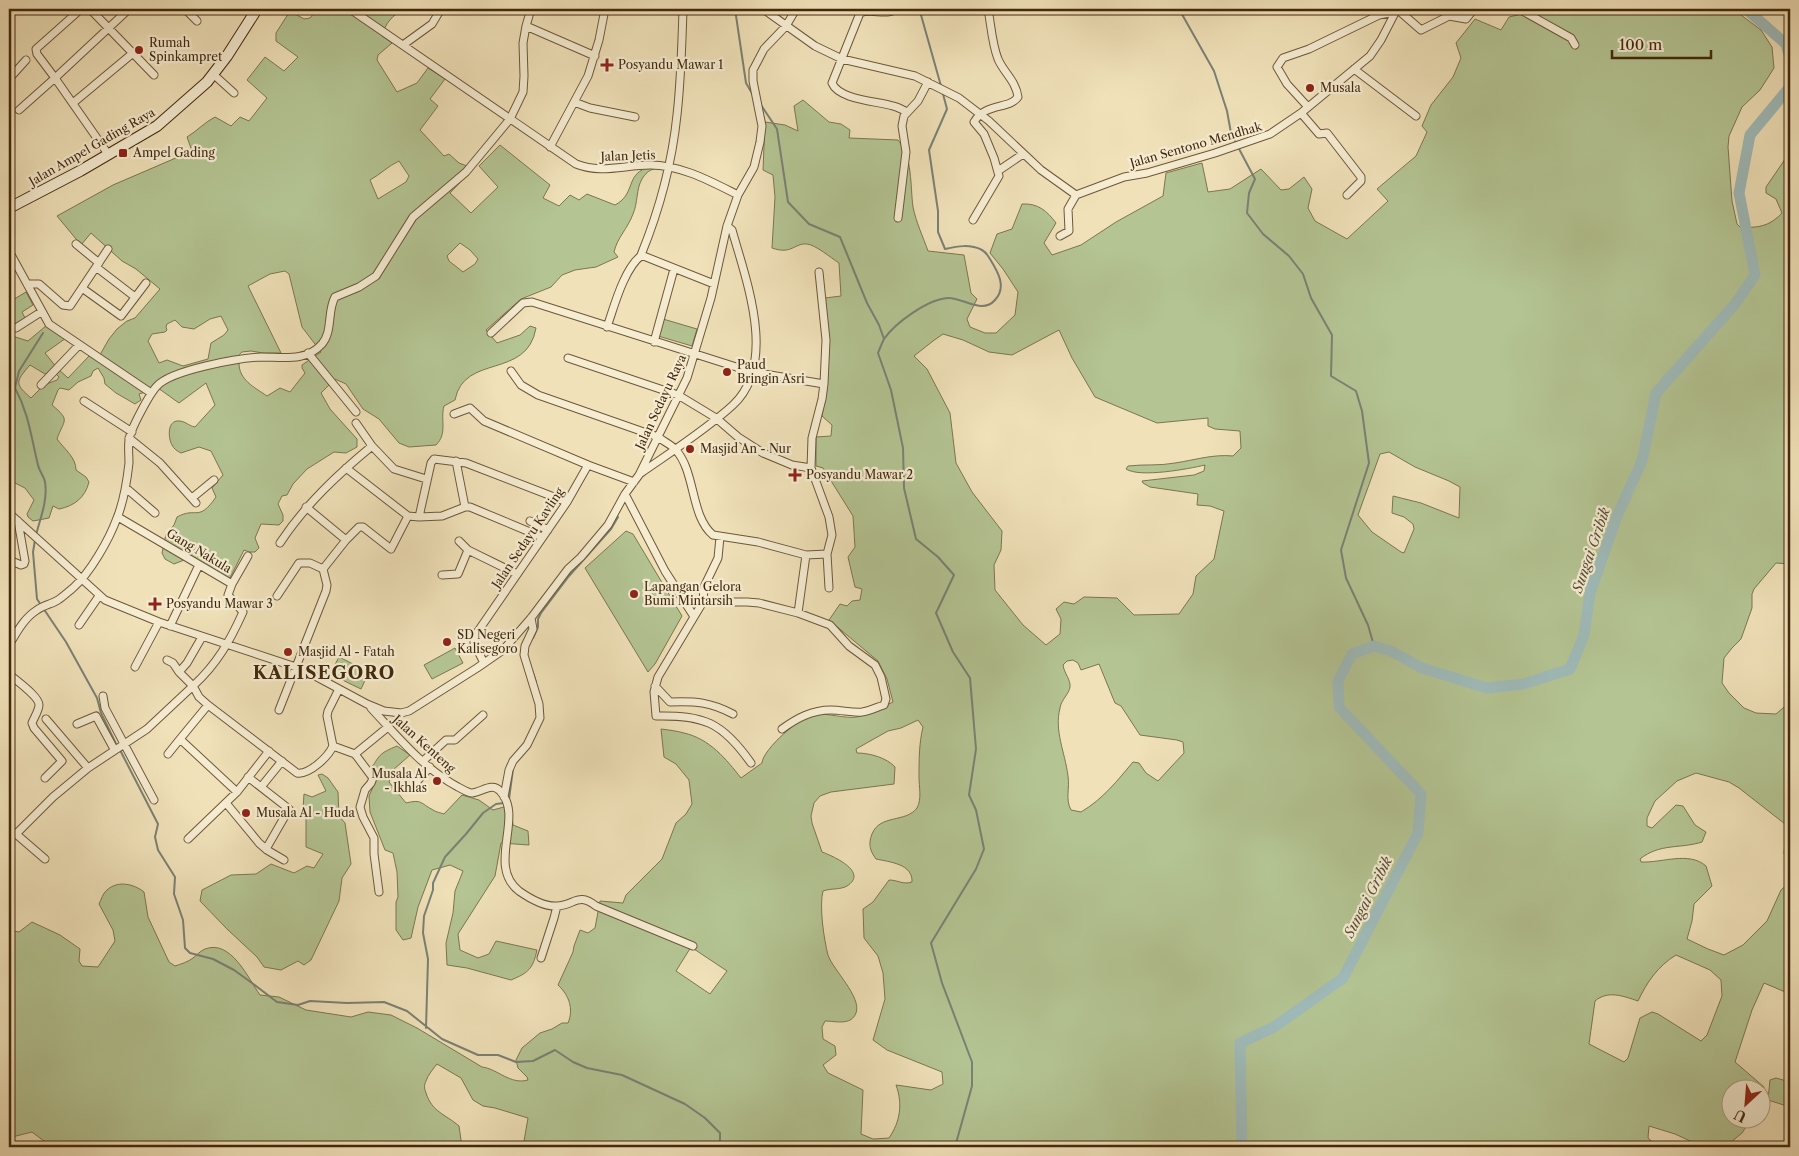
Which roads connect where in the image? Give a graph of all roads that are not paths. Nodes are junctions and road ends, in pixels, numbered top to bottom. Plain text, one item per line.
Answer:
1 (81, 9) edge
2 (90, 9) edge
3 (129, 9) edge
4 (185, 9) edge
5 (256, 9) edge
6 (350, 9) edge
7 (441, 9) edge
8 (531, 9) edge
9 (605, 9) edge
10 (683, 9) edge
11 (763, 9) edge
12 (796, 9) edge
13 (896, 9) edge
14 (988, 9) edge
15 (1474, 9) edge
16 (1519, 9) edge
17 (1396, 11) edge
18 (197, 21) dead end
19 (526, 26) junction
20 (786, 26) junction
21 (108, 28) junction
22 (403, 45) junction
23 (1575, 45) dead end
24 (133, 52) junction
25 (595, 56) junction
26 (842, 59) junction
27 (26, 60) dead end
28 (1354, 69) junction
29 (213, 74) junction
30 (154, 75) dead end
31 (55, 78) junction
32 (9, 79) edge
33 (928, 82) junction
34 (234, 93) dead end
35 (574, 102) junction
36 (73, 103) junction
37 (1308, 107) junction
38 (19, 110) dead end
39 (907, 112) junction
40 (1301, 113) junction
41 (980, 114) junction
42 (1416, 116) dead end
43 (635, 117) dead end
44 (510, 119) junction
45 (550, 146) junction
46 (108, 154) junction
47 (1023, 154) junction
48 (669, 167) junction
49 (998, 171) junction
50 (738, 194) junction
51 (1076, 195) junction
52 (1347, 195) dead end
53 (9, 208) edge
54 (898, 218) dead end
55 (973, 220) dead end
56 (727, 226) junction
57 (1060, 236) dead end
58 (76, 244) dead end
59 (108, 249) dead end
60 (9, 251) edge
61 (642, 255) junction
62 (97, 265) junction
63 (674, 269) junction
64 (820, 272) dead end
65 (146, 283) dead end
66 (33, 284) junction
67 (714, 284) junction
68 (82, 288) junction
69 (135, 297) junction
70 (42, 312) junction
71 (9, 323) edge
72 (607, 327) junction
73 (490, 333) dead end
74 (654, 342) junction
75 (79, 345) junction
76 (308, 353) junction
77 (695, 354) junction
78 (568, 358) dead end
79 (511, 371) dead end
80 (752, 372) junction
81 (824, 384) junction
82 (41, 385) dead end
83 (151, 393) junction
84 (678, 395) junction
85 (84, 401) dead end
86 (356, 412) dead end
87 (454, 414) dead end
88 (716, 418) junction
89 (356, 424) dead end
90 (130, 435) junction
91 (658, 437) junction
92 (370, 448) junction
93 (674, 449) junction
94 (456, 460) junction
95 (588, 465) junction
96 (346, 468) junction
97 (811, 468) junction
98 (639, 474) junction
99 (214, 480) dead end
100 (426, 480) junction
101 (634, 482) junction
102 (126, 488) junction
103 (625, 494) junction
104 (567, 502) junction
105 (465, 506) junction
106 (306, 507) junction
107 (9, 513) edge
108 (155, 513) dead end
109 (408, 516) junction
110 (419, 516) junction
111 (118, 517) junction
112 (18, 521) junction
113 (530, 521) dead end
114 (548, 530) junction
115 (542, 537) junction
116 (720, 537) junction
117 (346, 540) junction
118 (459, 541) dead end
119 (280, 543) dead end
120 (468, 550) junction
121 (827, 554) junction
122 (806, 555) junction
123 (248, 556) dead end
124 (9, 560) edge
125 (199, 565) junction
126 (323, 569) junction
127 (517, 574) junction
128 (442, 575) dead end
129 (81, 579) junction
130 (232, 584) junction
131 (829, 588) dead end
132 (99, 596) junction
133 (277, 596) dead end
134 (703, 602) junction
135 (798, 613) junction
136 (693, 616) junction
137 (531, 618) junction
138 (158, 622) junction
139 (79, 625) dead end
140 (170, 626) junction
141 (202, 637) junction
142 (9, 645) edge
143 (225, 645) junction
144 (167, 660) dead end
145 (484, 663) junction
146 (135, 666) dead end
147 (295, 667) junction
148 (179, 672) junction
149 (9, 674) edge
150 (193, 686) junction
151 (655, 686) junction
152 (339, 689) junction
153 (103, 696) dead end
154 (367, 704) junction
155 (208, 705) junction
156 (279, 710) dead end
157 (388, 712) junction
158 (734, 714) dead end
159 (484, 715) dead end
160 (46, 719) dead end
161 (77, 724) dead end
162 (387, 726) junction
163 (782, 729) dead end
164 (180, 740) junction
165 (119, 746) junction
166 (334, 746) junction
167 (269, 751) junction
168 (168, 754) dead end
169 (354, 754) junction
170 (282, 761) junction
171 (423, 761) junction
172 (751, 762) dead end
173 (430, 767) junction
174 (88, 768) junction
175 (45, 778) dead end
176 (248, 778) junction
177 (261, 787) junction
178 (411, 788) dead end
179 (237, 792) junction
180 (154, 800) dead end
181 (505, 801) junction
182 (226, 803) junction
183 (9, 829) edge
184 (16, 834) junction
185 (188, 839) dead end
186 (266, 848) junction
187 (45, 860) dead end
188 (284, 860) dead end
189 (379, 892) dead end
190 (557, 906) junction
191 (693, 946) dead end
192 (541, 958) dead end

1 - 31 street
2 - 21 street
3 - 21 street
4 - 18 street
5 - 29 main road, Jalan Ampel Gading Raya
6 - 22 street, Jalan Jetis
7 - 22 street
8 - 19 street
9 - 25 street
10 - 48 street
11 - 20 street
12 - 20 street, Jalan Sedayu Raya
13 - 26 street
14 - 41 street
15 - 17 street
16 - 23 street
17 - 28 street, Jalan Sentono Mendhak
17 - 37 street
19 - 25 street
19 - 44 street
20 - 26 street
20 - 50 street, Jalan Sedayu Raya
21 - 24 street
21 - 31 street
22 - 44 street, Jalan Jetis
24 - 30 street
24 - 36 street
25 - 35 street
26 - 33 street
26 - 39 street
27 - 32 street
28 - 37 street, Jalan Sentono Mendhak
28 - 42 street
29 - 34 street
29 - 46 main road, Jalan Ampel Gading Raya
31 - 36 street
31 - 38 street
33 - 39 street
33 - 41 street
35 - 43 street
35 - 45 street
36 - 46 street
37 - 40 street, Jalan Sentono Mendhak
39 - 54 street
40 - 51 street, Jalan Sentono Mendhak
40 - 52 street
41 - 47 street
41 - 49 street
44 - 45 street, Jalan Jetis
44 - 76 street
45 - 48 street, Jalan Jetis
46 - 53 main road, Jalan Ampel Gading Raya
47 - 49 street
47 - 51 street
48 - 50 street, Jalan Jetis
48 - 61 street
49 - 55 street
50 - 56 street, Jalan Sedayu Raya
51 - 57 street
56 - 67 street, Jalan Sedayu Raya
56 - 80 street
58 - 62 street
59 - 62 street
60 - 66 street
61 - 63 street
61 - 72 street
62 - 68 street
62 - 69 street
63 - 67 street
63 - 74 street
64 - 81 street
65 - 69 street
66 - 68 street
66 - 70 street
67 - 77 street, Jalan Sedayu Raya
68 - 69 street
70 - 71 street
70 - 75 street
72 - 73 street
72 - 74 street
74 - 77 street
75 - 82 street
75 - 83 street
76 - 83 street
76 - 86 street
77 - 80 street
77 - 84 street, Jalan Sedayu Raya
78 - 84 street
79 - 91 street
80 - 81 street
80 - 88 street
81 - 97 street
83 - 90 street
84 - 88 street
84 - 91 street, Jalan Sedayu Raya
85 - 90 street
87 - 95 street
88 - 93 street
88 - 97 street
89 - 92 street
90 - 99 street
90 - 102 street
91 - 93 street
91 - 98 street, Jalan Sedayu Raya
92 - 96 street
92 - 100 street
93 - 98 street
93 - 116 street
94 - 100 street
94 - 104 street
94 - 105 street
95 - 101 street
95 - 104 street, Jalan Sedayu Kavling
96 - 106 street
96 - 109 street
97 - 121 street
98 - 101 street, Jalan Sedayu Raya
100 - 110 street
101 - 103 street, Jalan Sedayu Raya
102 - 108 street
102 - 111 street
103 - 136 street
103 - 137 street, Jalan Sedayu Raya
104 - 114 street, Jalan Sedayu Kavling
105 - 110 street
105 - 115 street
106 - 117 street
106 - 119 street
107 - 112 street
109 - 110 street
109 - 117 street
111 - 125 street, Gang Nakula
111 - 129 street
112 - 124 street
112 - 129 street
113 - 114 street
114 - 115 street, Jalan Sedayu Kavling
115 - 127 street, Jalan Sedayu Kavling
116 - 122 street
116 - 134 street
117 - 126 street
118 - 120 street
120 - 127 street
120 - 128 street
121 - 122 street
121 - 131 street
122 - 135 street
123 - 130 street
125 - 130 street, Gang Nakula
125 - 140 street
126 - 133 street
126 - 147 street
127 - 145 street, Jalan Sedayu Kavling
129 - 132 street
129 - 142 street
130 - 143 street, Gang Nakula
132 - 138 street
132 - 139 street
134 - 135 street
134 - 136 street
135 - 163 street
136 - 151 street
137 - 145 street, Jalan Sedayu Raya
137 - 181 street
138 - 140 street
138 - 146 street
140 - 141 street
141 - 143 street
141 - 148 street
143 - 147 street
143 - 150 street
144 - 148 street
145 - 157 street, Jalan Sedayu Raya
147 - 152 street
147 - 156 street
148 - 150 street
149 - 175 street
150 - 155 street
150 - 165 street
151 - 158 street
151 - 172 street
152 - 154 street
152 - 166 street
153 - 165 street
154 - 157 street
154 - 162 street, Jalan Kenteng
155 - 164 street
155 - 167 street
157 - 162 street
159 - 171 street
160 - 174 street
161 - 165 street
162 - 169 street
162 - 171 street, Jalan Kenteng
164 - 168 street
164 - 179 street
165 - 174 street
165 - 180 street
166 - 169 street
166 - 170 street
167 - 170 street
167 - 176 street
169 - 189 street
170 - 177 street
171 - 173 street, Jalan Kenteng
173 - 178 street
173 - 181 street, Jalan Kenteng
174 - 184 street
176 - 177 street
176 - 179 street
177 - 186 street
179 - 182 street
181 - 190 street
182 - 185 street
182 - 186 street
183 - 184 street
184 - 187 street
186 - 188 street
190 - 191 street
190 - 192 street

